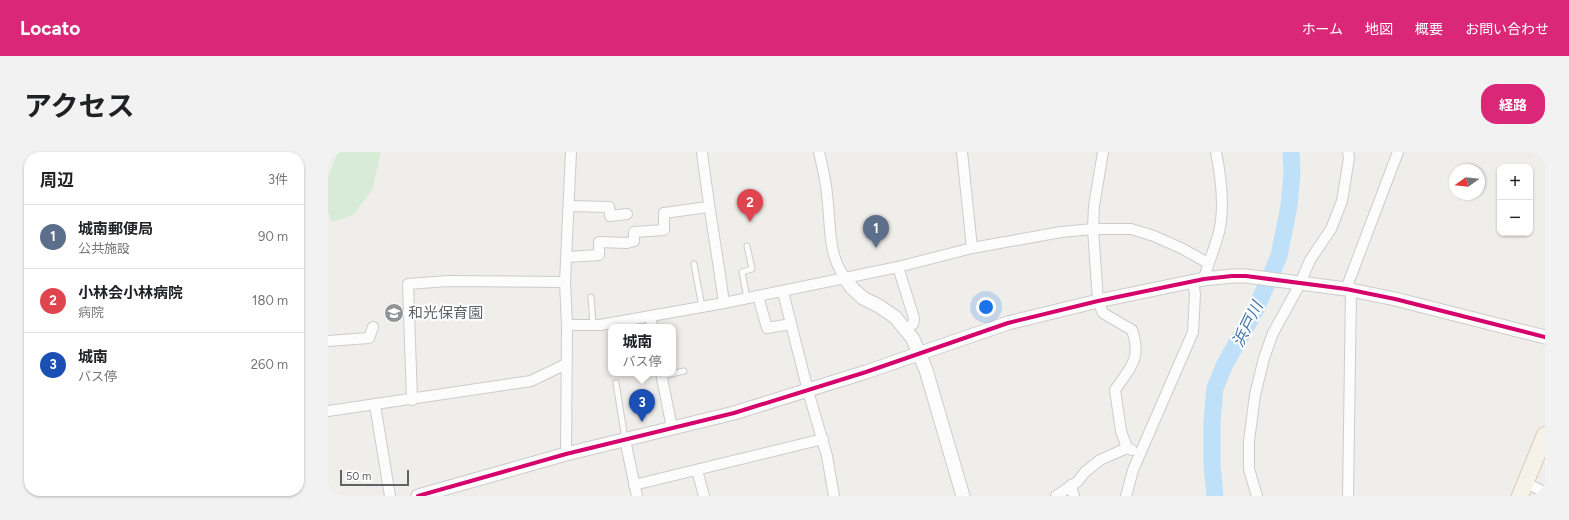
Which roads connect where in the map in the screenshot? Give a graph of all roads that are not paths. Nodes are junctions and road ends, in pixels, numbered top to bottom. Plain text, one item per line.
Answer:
1 (571, 152) edge
2 (702, 152) edge
3 (819, 152) edge
4 (962, 152) edge
5 (1103, 152) edge
6 (1216, 152) edge
7 (1348, 152) edge
8 (1398, 152) edge
9 (569, 206) junction
10 (708, 207) junction
11 (627, 214) dead end
12 (1093, 229) junction
13 (747, 246) dead end
14 (972, 248) junction
15 (566, 257) junction
16 (1208, 263) junction
17 (694, 264) dead end
18 (898, 267) junction
19 (845, 278) junction
20 (1198, 280) junction
21 (565, 282) junction
22 (1300, 284) junction
23 (1348, 290) junction
24 (783, 292) junction
25 (758, 296) junction
26 (591, 297) dead end
27 (747, 298) junction
28 (1098, 301) junction
29 (724, 303) junction
30 (702, 307) junction
31 (650, 316) junction
32 (651, 324) edge
33 (792, 324) junction
34 (567, 325) junction
35 (592, 325) junction
36 (373, 327) dead end
37 (906, 329) junction
38 (1545, 337) edge
39 (328, 341) edge
40 (920, 354) junction
41 (566, 364) junction
42 (684, 371) dead end
43 (676, 372) edge
44 (662, 376) edge
45 (616, 383) dead end
46 (808, 390) junction
47 (412, 400) junction
48 (375, 405) junction
49 (328, 412) edge
50 (672, 428) junction
51 (1545, 435) edge
52 (823, 439) junction
53 (625, 440) junction
54 (1127, 448) junction
55 (566, 454) junction
56 (1140, 454) junction
57 (697, 470) junction
58 (634, 485) junction
59 (1071, 485) junction
60 (1522, 490) edge
61 (1545, 492) edge
62 (390, 496) edge
63 (418, 496) edge
64 (637, 496) edge
65 (704, 496) edge
66 (834, 496) edge
67 (963, 496) edge
68 (1056, 496) edge
69 (1074, 496) edge
70 (1126, 496) edge
71 (1257, 496) edge
72 (1348, 496) edge

1 - 9 street
2 - 10 street
3 - 19 street
4 - 14 street
5 - 12 street
6 - 16 street
7 - 22 street
8 - 23 street
9 - 11 street
9 - 15 street
10 - 15 street
10 - 29 street
12 - 14 street
12 - 16 street
12 - 28 street
13 - 27 lane
14 - 18 street
15 - 21 street
16 - 20 street
17 - 30 lane
18 - 19 street
18 - 37 street
19 - 24 street
19 - 37 street
20 - 22 street
20 - 28 street
20 - 56 street
21 - 34 street
21 - 47 street
22 - 23 street
22 - 71 street
23 - 38 street
23 - 72 street
24 - 25 street
24 - 33 street
25 - 27 street
25 - 33 street
26 - 35 lane
27 - 29 street
28 - 40 street
28 - 54 street
29 - 30 street
30 - 31 street
31 - 32 street
31 - 35 street
33 - 46 street
34 - 35 street
34 - 41 street
36 - 39 street
37 - 40 street
40 - 46 street
40 - 67 street
41 - 47 street
41 - 55 street
42 - 43 lane
44 - 50 street
45 - 53 lane
46 - 50 street
46 - 52 street
47 - 48 street
48 - 49 street
48 - 62 street
50 - 53 street
51 - 60 main road
52 - 57 street
52 - 66 street
53 - 55 street
53 - 58 street
54 - 56 street
54 - 59 street
55 - 63 street
56 - 70 street
57 - 58 street
57 - 65 street
58 - 64 street
59 - 68 street
59 - 69 street
60 - 61 street

